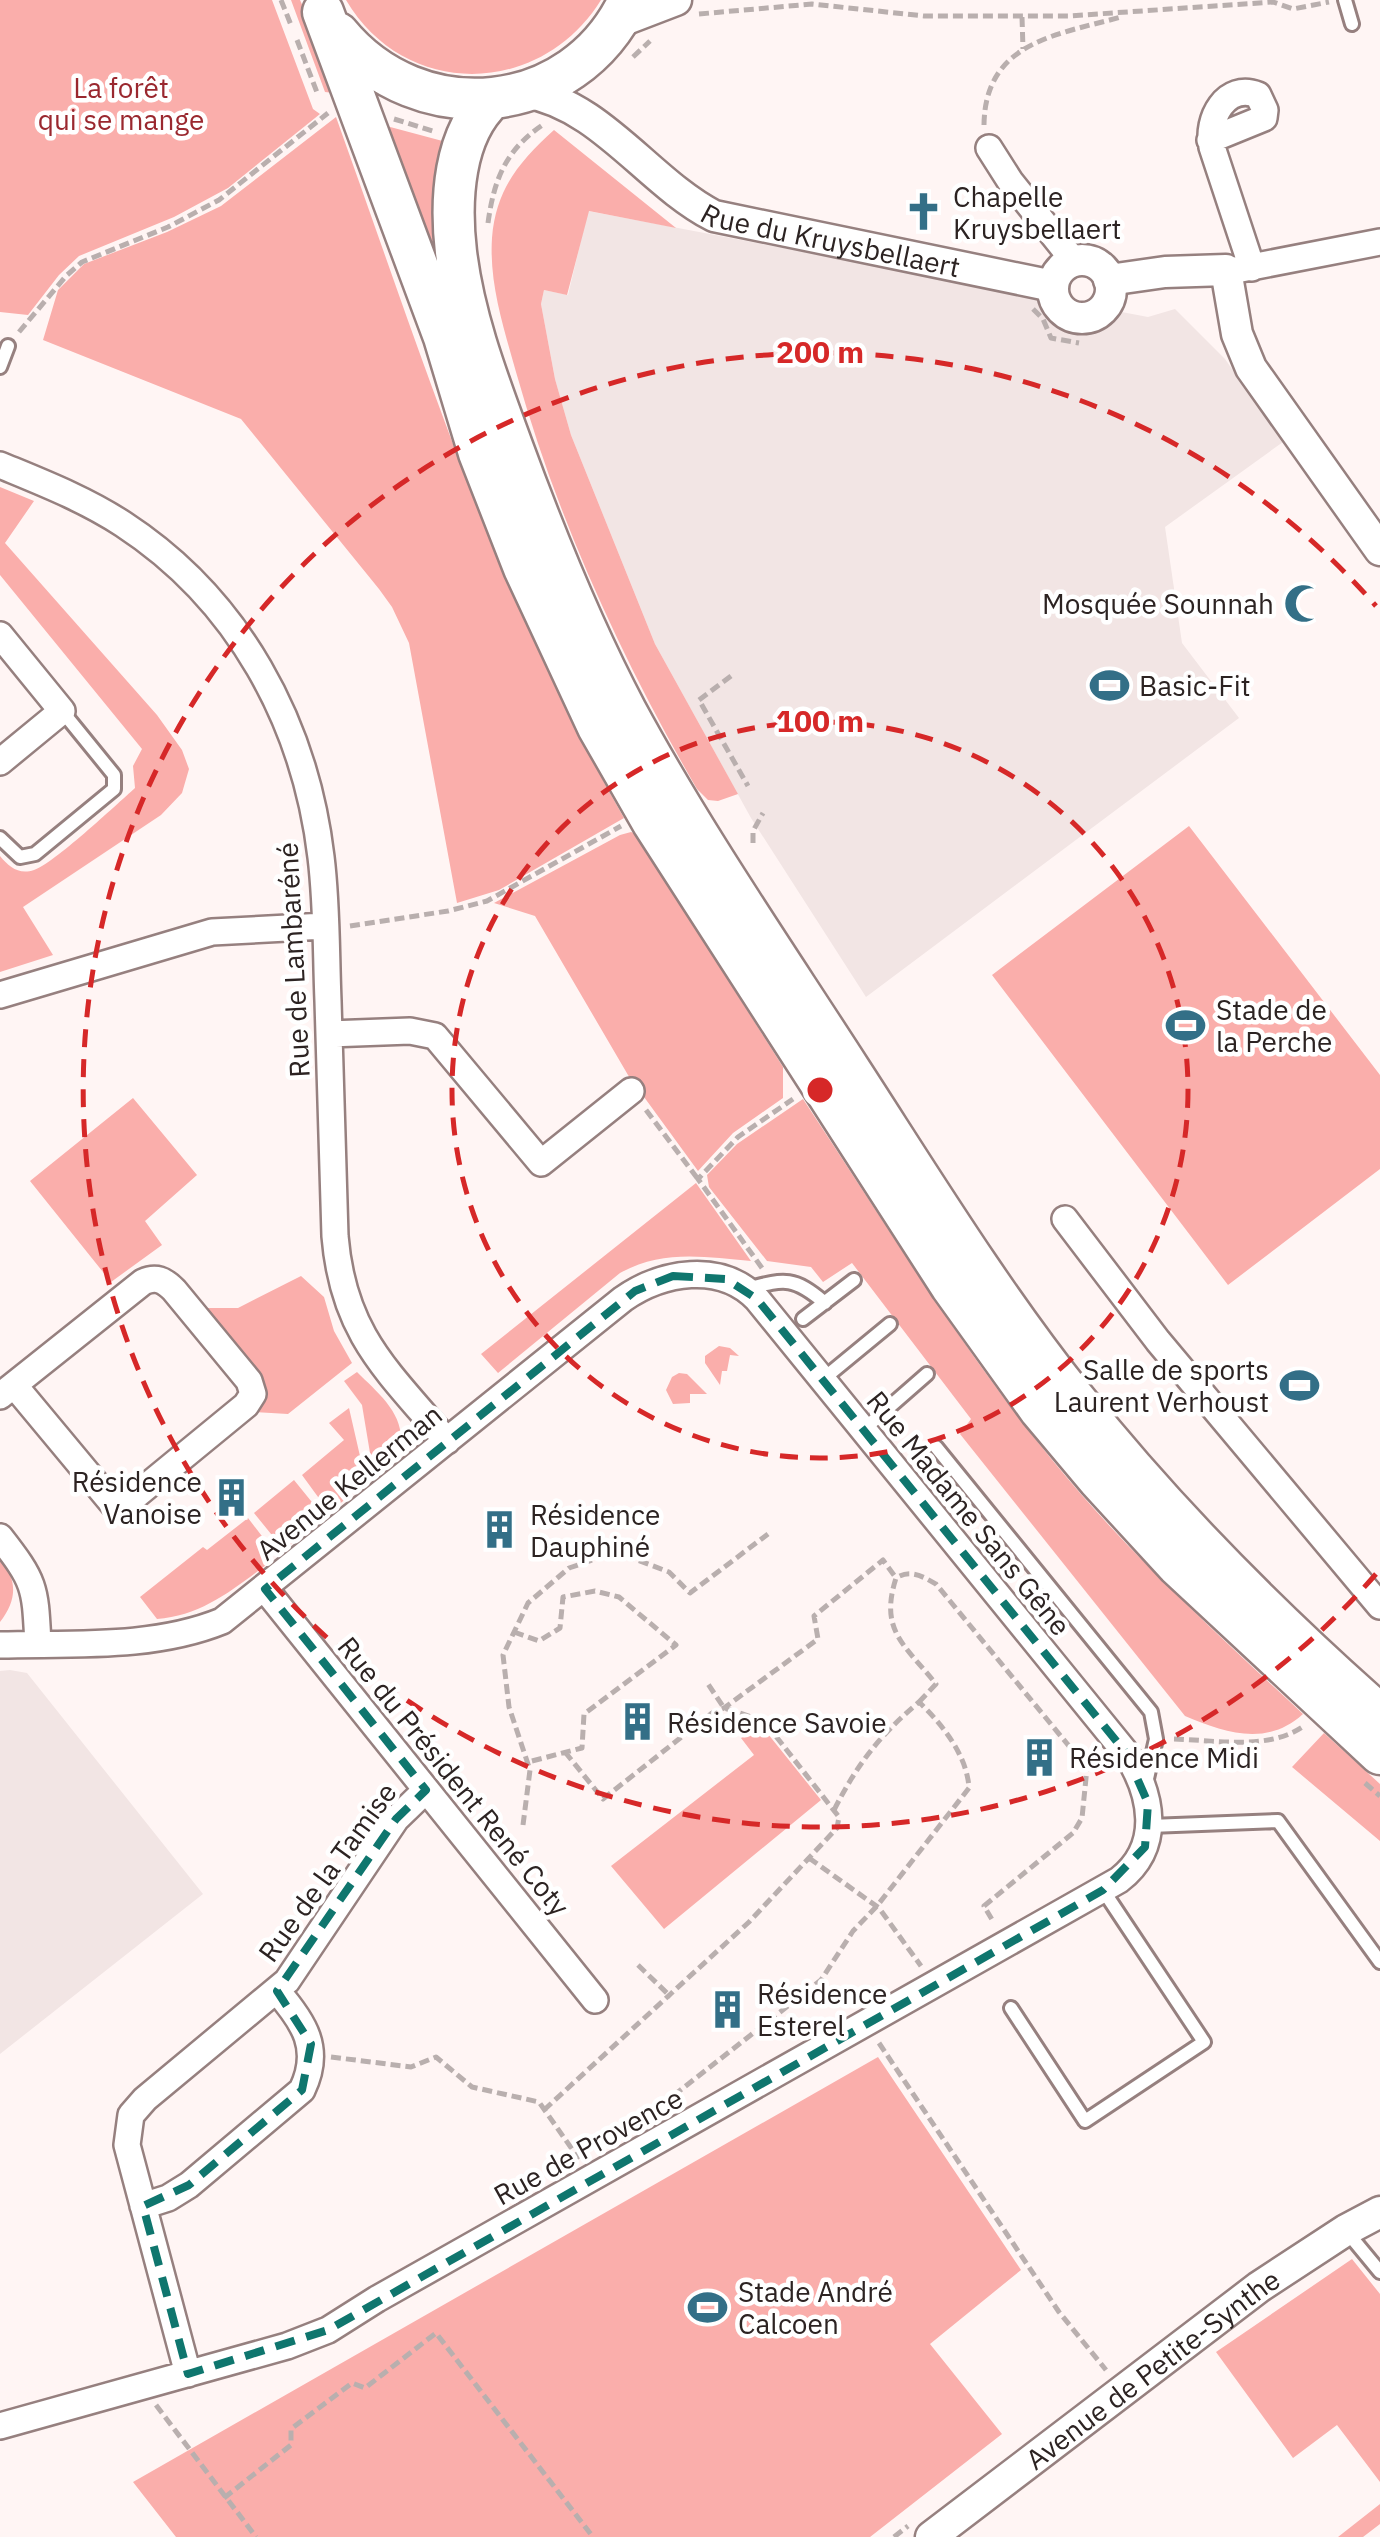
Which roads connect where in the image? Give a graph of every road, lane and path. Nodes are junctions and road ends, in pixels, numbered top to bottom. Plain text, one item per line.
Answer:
1 (1341, 0) edge
2 (321, 6) edge
3 (685, 8) edge
4 (1130, 14) junction
5 (1022, 17) junction
6 (632, 21) edge
7 (1352, 24) dead end
8 (1022, 48) junction
9 (580, 87) junction
10 (509, 95) junction
11 (338, 105) dead end
12 (1210, 140) dead end
13 (989, 148) joint
14 (487, 233) dead end
15 (1378, 249) edge
16 (1074, 261) junction
17 (1239, 269) junction
18 (1109, 280) junction
19 (1053, 286) junction
20 (8, 346) joint
21 (0, 367) edge
22 (0, 465) edge
23 (1380, 550) edge
24 (0, 635) edge
25 (731, 676) dead end
26 (62, 712) junction
27 (0, 762) edge
28 (748, 786) dead end
29 (763, 813) dead end
30 (632, 819) dead end
31 (0, 838) edge
32 (753, 842) dead end
33 (325, 926) junction
34 (0, 995) edge
35 (329, 1034) junction
36 (806, 1090) dead end
37 (631, 1091) joint
38 (698, 1179) junction
39 (1065, 1219) dead end
40 (854, 1280) dead end
41 (772, 1282) junction
42 (745, 1289) junction
43 (825, 1303) junction
44 (803, 1319) dead end
45 (890, 1324) dead end
46 (927, 1374) dead end
47 (822, 1380) junction
48 (7, 1391) edge
49 (863, 1430) junction
50 (447, 1441) junction
51 (936, 1447) dead end
52 (768, 1534) dead end
53 (0, 1537) edge
54 (896, 1578) junction
55 (265, 1588) junction
56 (1380, 1606) edge
57 (514, 1632) junction
58 (38, 1644) junction
59 (0, 1646) edge
60 (708, 1684) dead end
61 (918, 1702) junction
62 (1326, 1705) junction
63 (724, 1708) junction
64 (1380, 1716) edge
65 (1156, 1739) junction
66 (565, 1752) junction
67 (1380, 1754) edge
68 (528, 1762) junction
69 (426, 1790) junction
70 (1145, 1790) junction
71 (834, 1810) junction
72 (523, 1825) dead end
73 (1150, 1826) junction
74 (809, 1858) junction
75 (1104, 1890) junction
76 (877, 1906) junction
77 (1000, 1935) dead end
78 (1380, 1962) edge
79 (638, 1965) dead end
80 (934, 1985) junction
81 (278, 1991) junction
82 (671, 1997) junction
83 (595, 2000) dead end
84 (1011, 2008) dead end
85 (866, 2024) junction
86 (312, 2054) junction
87 (544, 2110) junction
88 (640, 2122) dead end
89 (592, 2178) junction
90 (143, 2206) junction
91 (1380, 2212) edge
92 (1346, 2230) junction
93 (1380, 2272) edge
94 (188, 2374) junction
95 (1109, 2374) dead end
96 (142, 2386) junction
97 (0, 2426) edge
98 (224, 2498) junction
99 (936, 2535) edge
100 (256, 2537) edge
101 (593, 2537) edge

1 - 4 path
1 - 7 lane
2 - 10 main road
2 - 62 main road
3 - 5 path
3 - 6 street
4 - 5 path
4 - 8 path
5 - 8 path
6 - 9 main road
6 - 9 path
8 - 13 path
9 - 10 main road
9 - 14 path
9 - 19 street, Rue du Kruysbellaert
10 - 64 main road
11 - 20 path
12 - 17 street
13 - 16 street
15 - 17 street
16 - 18 street
16 - 19 street
17 - 18 street
17 - 23 street
18 - 19 street
20 - 21 lane
22 - 33 street, Rue de Lambaréné
24 - 26 street
25 - 28 path
26 - 27 street
26 - 31 lane
29 - 32 path
30 - 33 path
33 - 34 street
33 - 35 street, Rue de Lambaréné
35 - 37 street
35 - 50 street, Rue de Lambaréné
36 - 38 path
37 - 38 path
38 - 41 path
39 - 56 street
40 - 43 lane
41 - 42 lane
41 - 43 lane
42 - 47 street, Rue Madame Sans Gêne
42 - 50 street, Avenue Kellerman
43 - 44 lane
45 - 47 lane
46 - 49 lane
47 - 49 street, Rue Madame Sans Gêne
48 - 48 street
49 - 70 street, Rue Madame Sans Gêne
50 - 55 street, Avenue Kellerman
51 - 65 lane
52 - 57 path
53 - 58 street
54 - 61 path
54 - 63 path
54 - 77 path
55 - 58 street, Avenue Kellerman
55 - 69 street, Rue du Président René Coty
57 - 66 path
57 - 68 path
58 - 59 street, Avenue Kellerman
60 - 63 path
61 - 71 path
61 - 76 path
62 - 65 path
62 - 67 main road
63 - 66 path
63 - 71 path
65 - 70 lane
66 - 68 path
68 - 72 path
69 - 81 street, Rue de la Tamise
69 - 83 street, Rue du Président René Coty
70 - 73 street, Rue Madame Sans Gêne
71 - 74 path
73 - 75 street, Rue de Provence
73 - 78 lane
74 - 76 path
74 - 82 path
75 - 80 street, Rue de Provence
75 - 84 lane
76 - 80 path
76 - 88 path
79 - 82 path
80 - 85 street, Rue de Provence
81 - 86 street, Rue de la Tamise
81 - 90 street, Rue de la Tamise
82 - 87 path
85 - 89 street, Rue de Provence
85 - 95 path
86 - 87 path
86 - 90 street
87 - 89 path
89 - 94 street, Rue de Provence
90 - 94 street, Rue de la Tamise
91 - 92 street, Avenue de Petite-Synthe
92 - 93 lane
92 - 99 street, Avenue de Petite-Synthe
94 - 96 street, Rue de Provence
96 - 97 street, Rue de Provence
96 - 98 path
98 - 100 path
98 - 101 path

